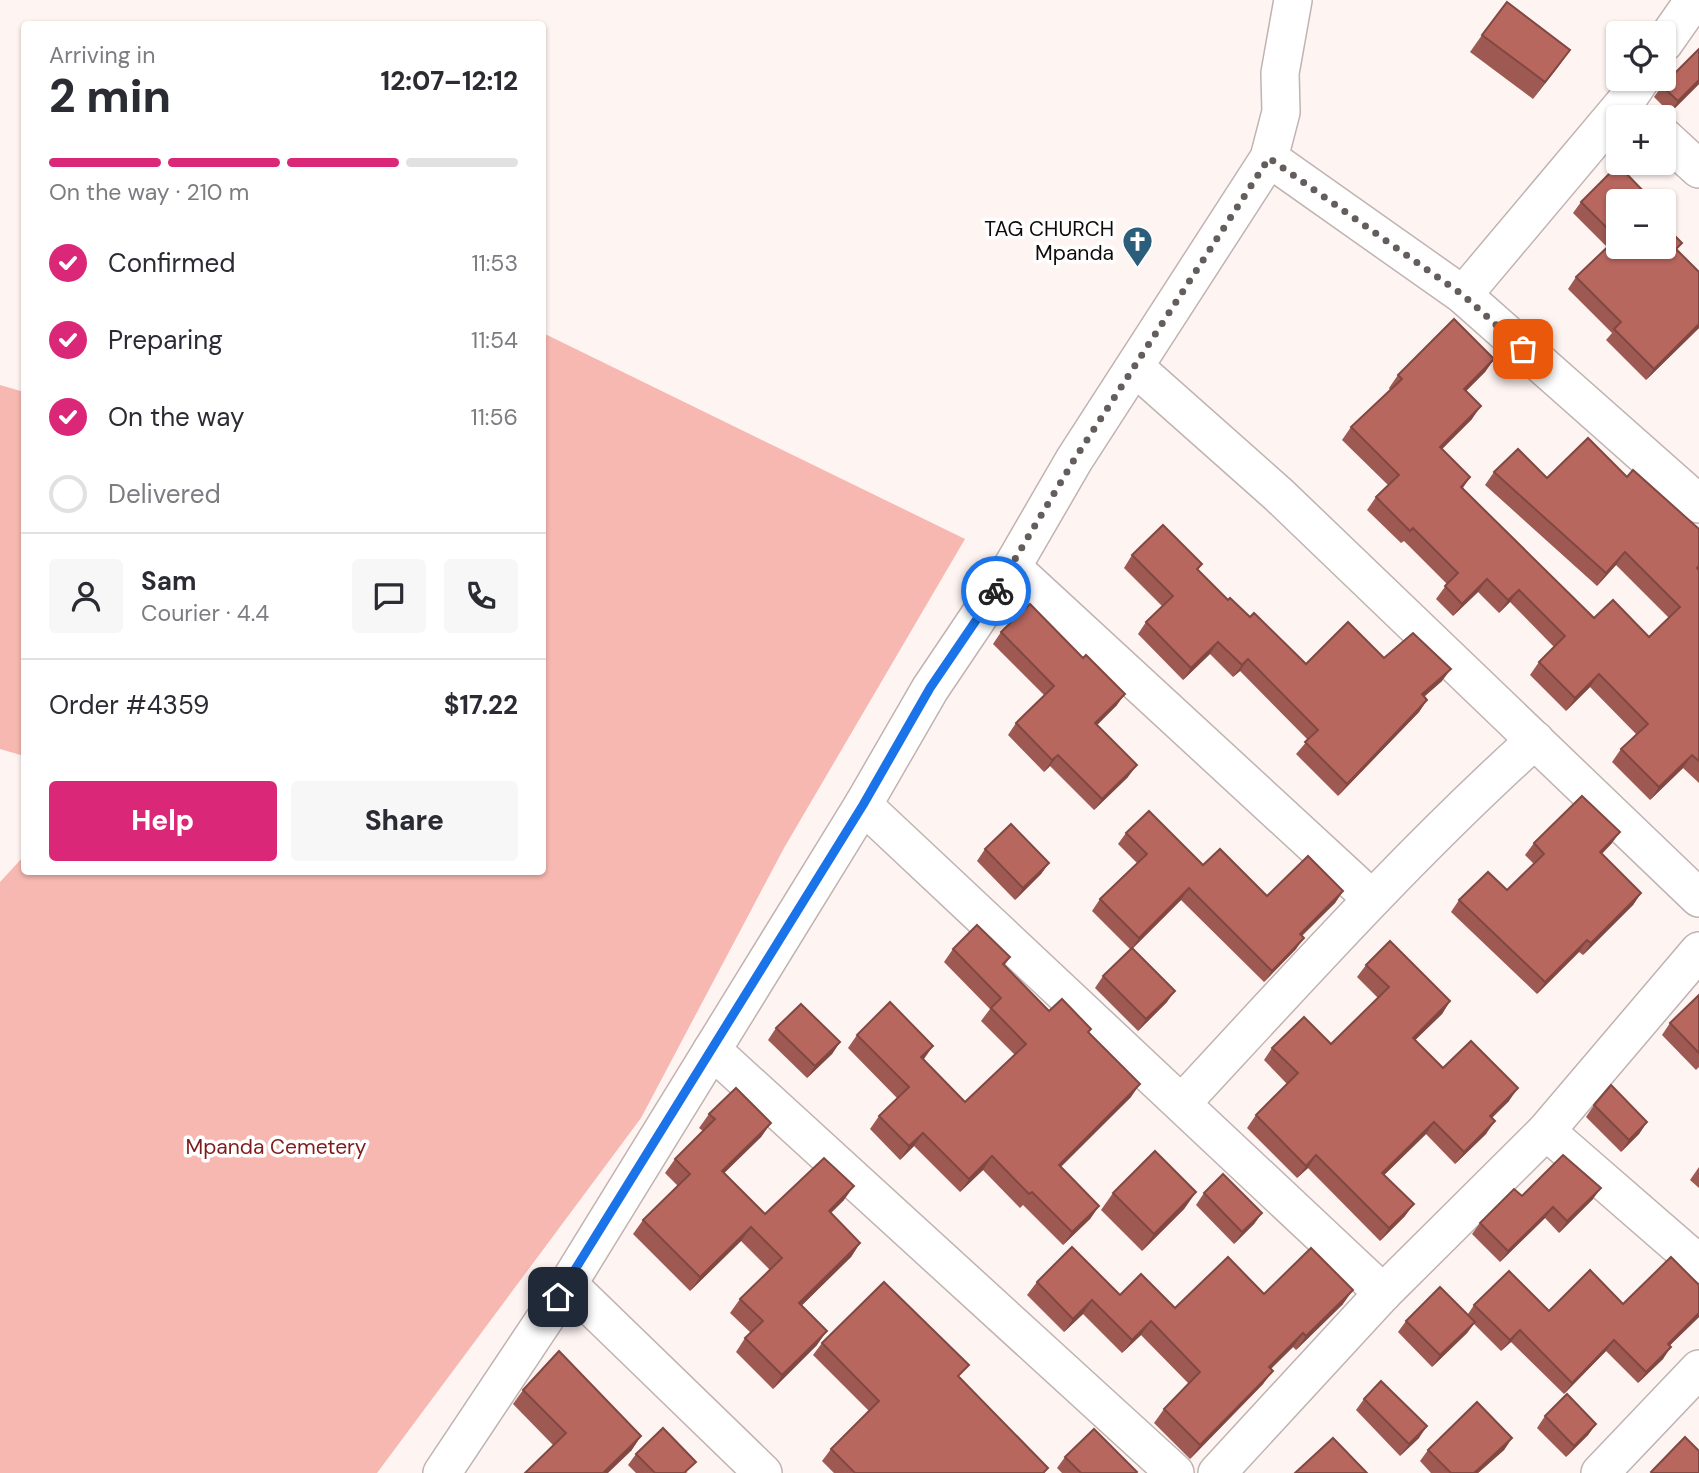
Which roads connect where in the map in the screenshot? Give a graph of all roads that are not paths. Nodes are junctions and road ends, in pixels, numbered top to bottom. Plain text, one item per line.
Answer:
1 (1293, 0) edge
2 (1694, 0) edge
3 (1676, 26) edge
4 (1637, 99) edge
5 (1676, 148) edge
6 (1269, 158) junction
7 (1699, 169) edge
8 (1463, 295) junction
9 (1136, 368) junction
10 (1699, 504) edge
11 (1012, 567) junction
12 (1535, 740) junction
13 (863, 805) junction
14 (1371, 898) junction
15 (1699, 898) edge
16 (1699, 951) edge
17 (712, 1050) junction
18 (1182, 1102) junction
19 (1546, 1130) junction
20 (1699, 1264) edge
21 (568, 1284) junction
22 (1383, 1293) junction
23 (1699, 1369) edge
24 (442, 1473) edge
25 (763, 1473) edge
26 (1175, 1473) edge
27 (1217, 1473) edge
28 (1600, 1473) edge

1 - 6 street
2 - 3 street
4 - 8 street
5 - 7 street
6 - 8 street
6 - 9 street
8 - 10 street
9 - 11 street
9 - 12 street
11 - 13 street
11 - 14 street
12 - 14 street
12 - 15 street
13 - 17 street
13 - 18 street
14 - 18 street
16 - 19 street
17 - 21 street
17 - 26 street
18 - 22 street
19 - 20 street
19 - 22 street
21 - 24 street
21 - 25 street
22 - 27 street
23 - 28 street

